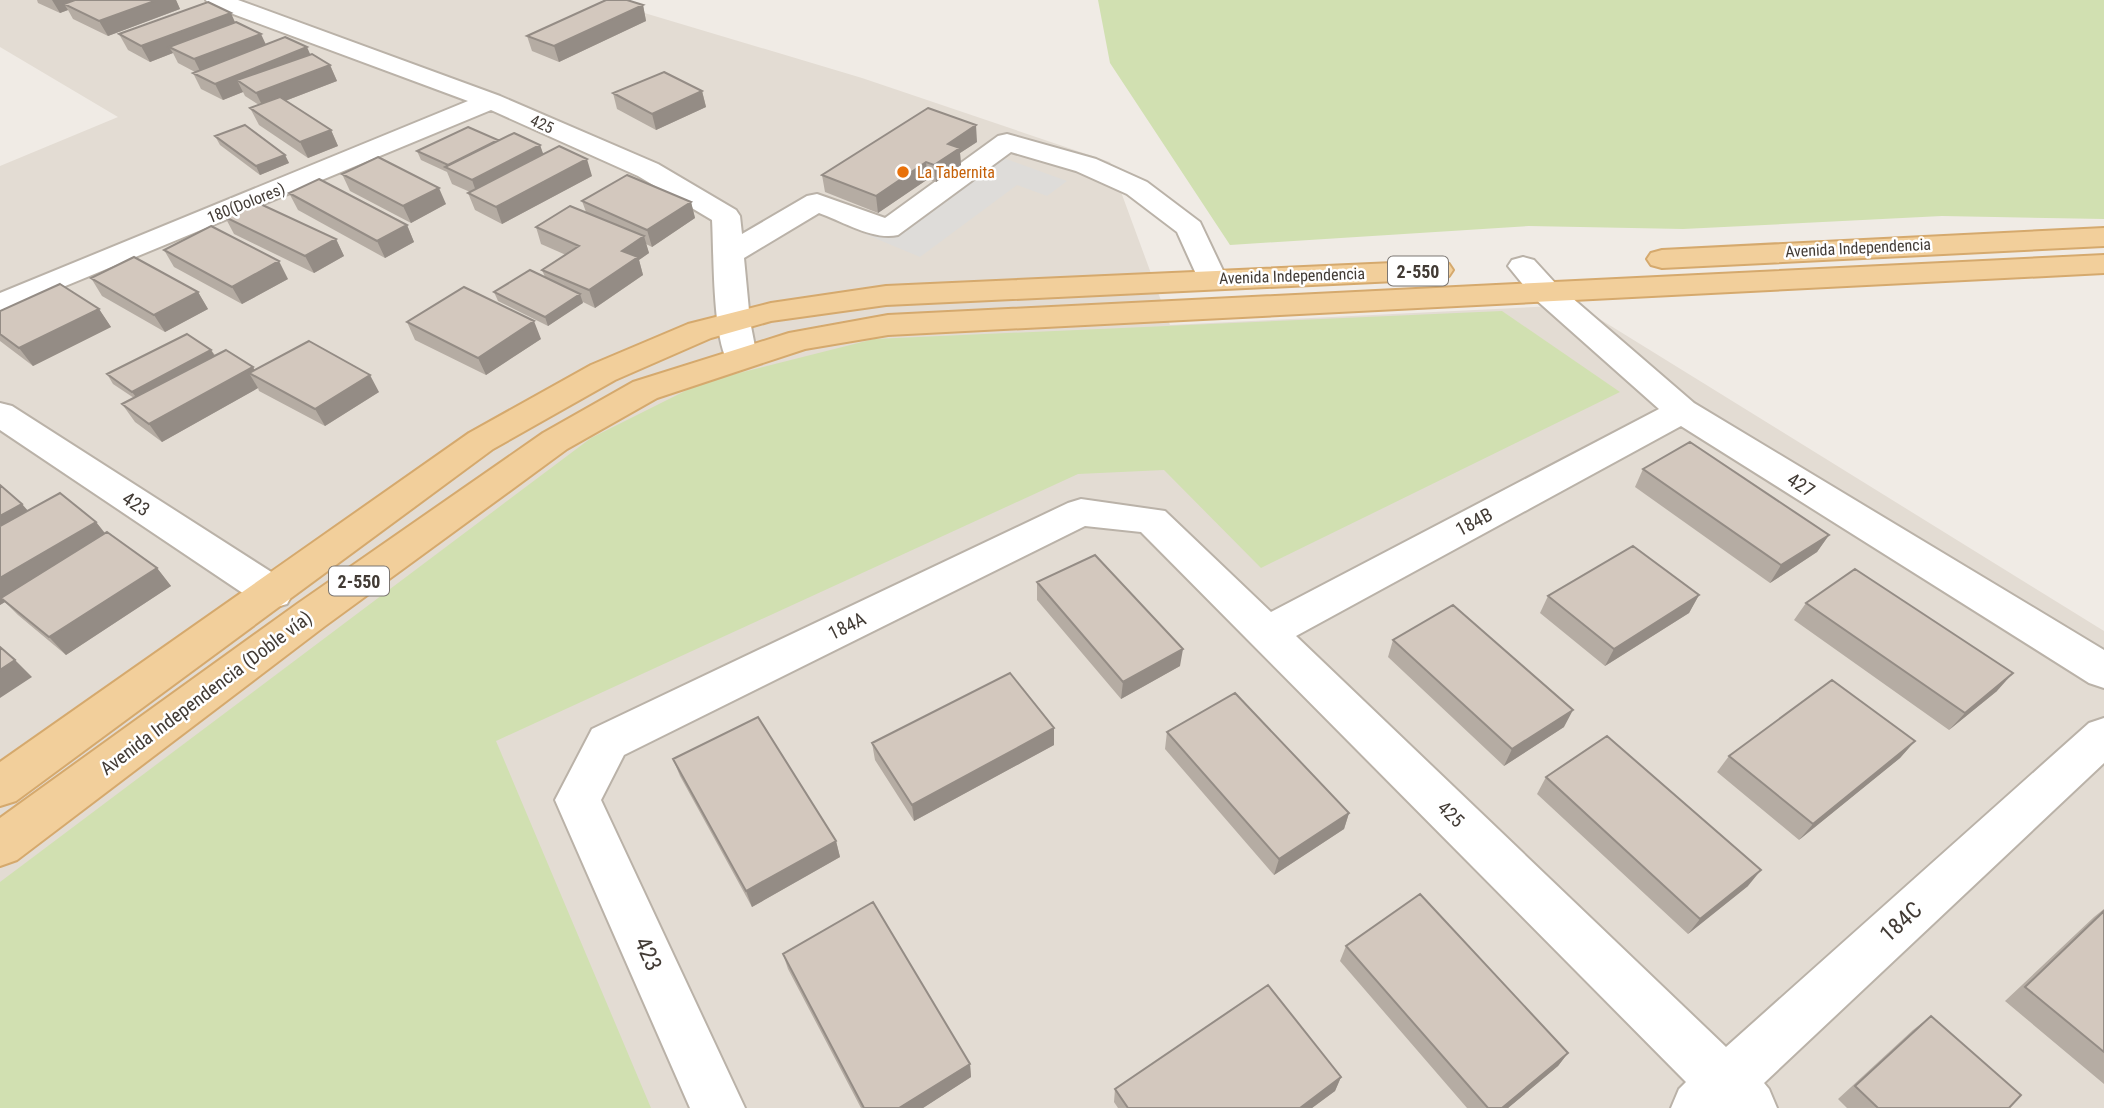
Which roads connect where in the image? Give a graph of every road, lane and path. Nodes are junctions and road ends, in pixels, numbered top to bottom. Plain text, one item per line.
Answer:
1 (217, 0) edge
2 (491, 101) junction
3 (2104, 237) edge
4 (728, 255) junction
5 (2104, 264) edge
6 (1534, 278) junction
7 (1212, 279) junction
8 (0, 304) edge
9 (737, 339) junction
10 (1682, 411) junction
11 (0, 414) edge
12 (1152, 520) joint
13 (273, 593) junction
14 (1267, 634) junction
15 (2104, 671) edge
16 (2104, 736) edge
17 (0, 787) edge
18 (578, 800) joint
19 (0, 845) edge
20 (1724, 1100) edge
21 (718, 1108) edge

1 - 2 street, 425
2 - 4 street, 425
2 - 8 street, 180(Dolores)
3 - 6 main road, Avenida Independencia / 2-550
4 - 7 street
4 - 9 street, 425
5 - 6 main road, Avenida Independencia / 2-550
6 - 7 main road, Avenida Independencia / 2-550
6 - 9 main road, Avenida Independencia / 2-550
6 - 10 street, 427
7 - 9 main road, Avenida Independencia / 2-550
9 - 13 main road, Avenida Independencia (Doble vía) / 2-550
9 - 19 main road, Avenida Independencia (Doble vía) / 2-550
10 - 14 street, 184B
10 - 15 street, 427
11 - 13 street, 423
12 - 14 street, 425
12 - 18 street, 184A
13 - 17 main road, Avenida Independencia (Doble vía) / 2-550
14 - 20 street, 425
16 - 20 street, 184C
18 - 21 street, 423

